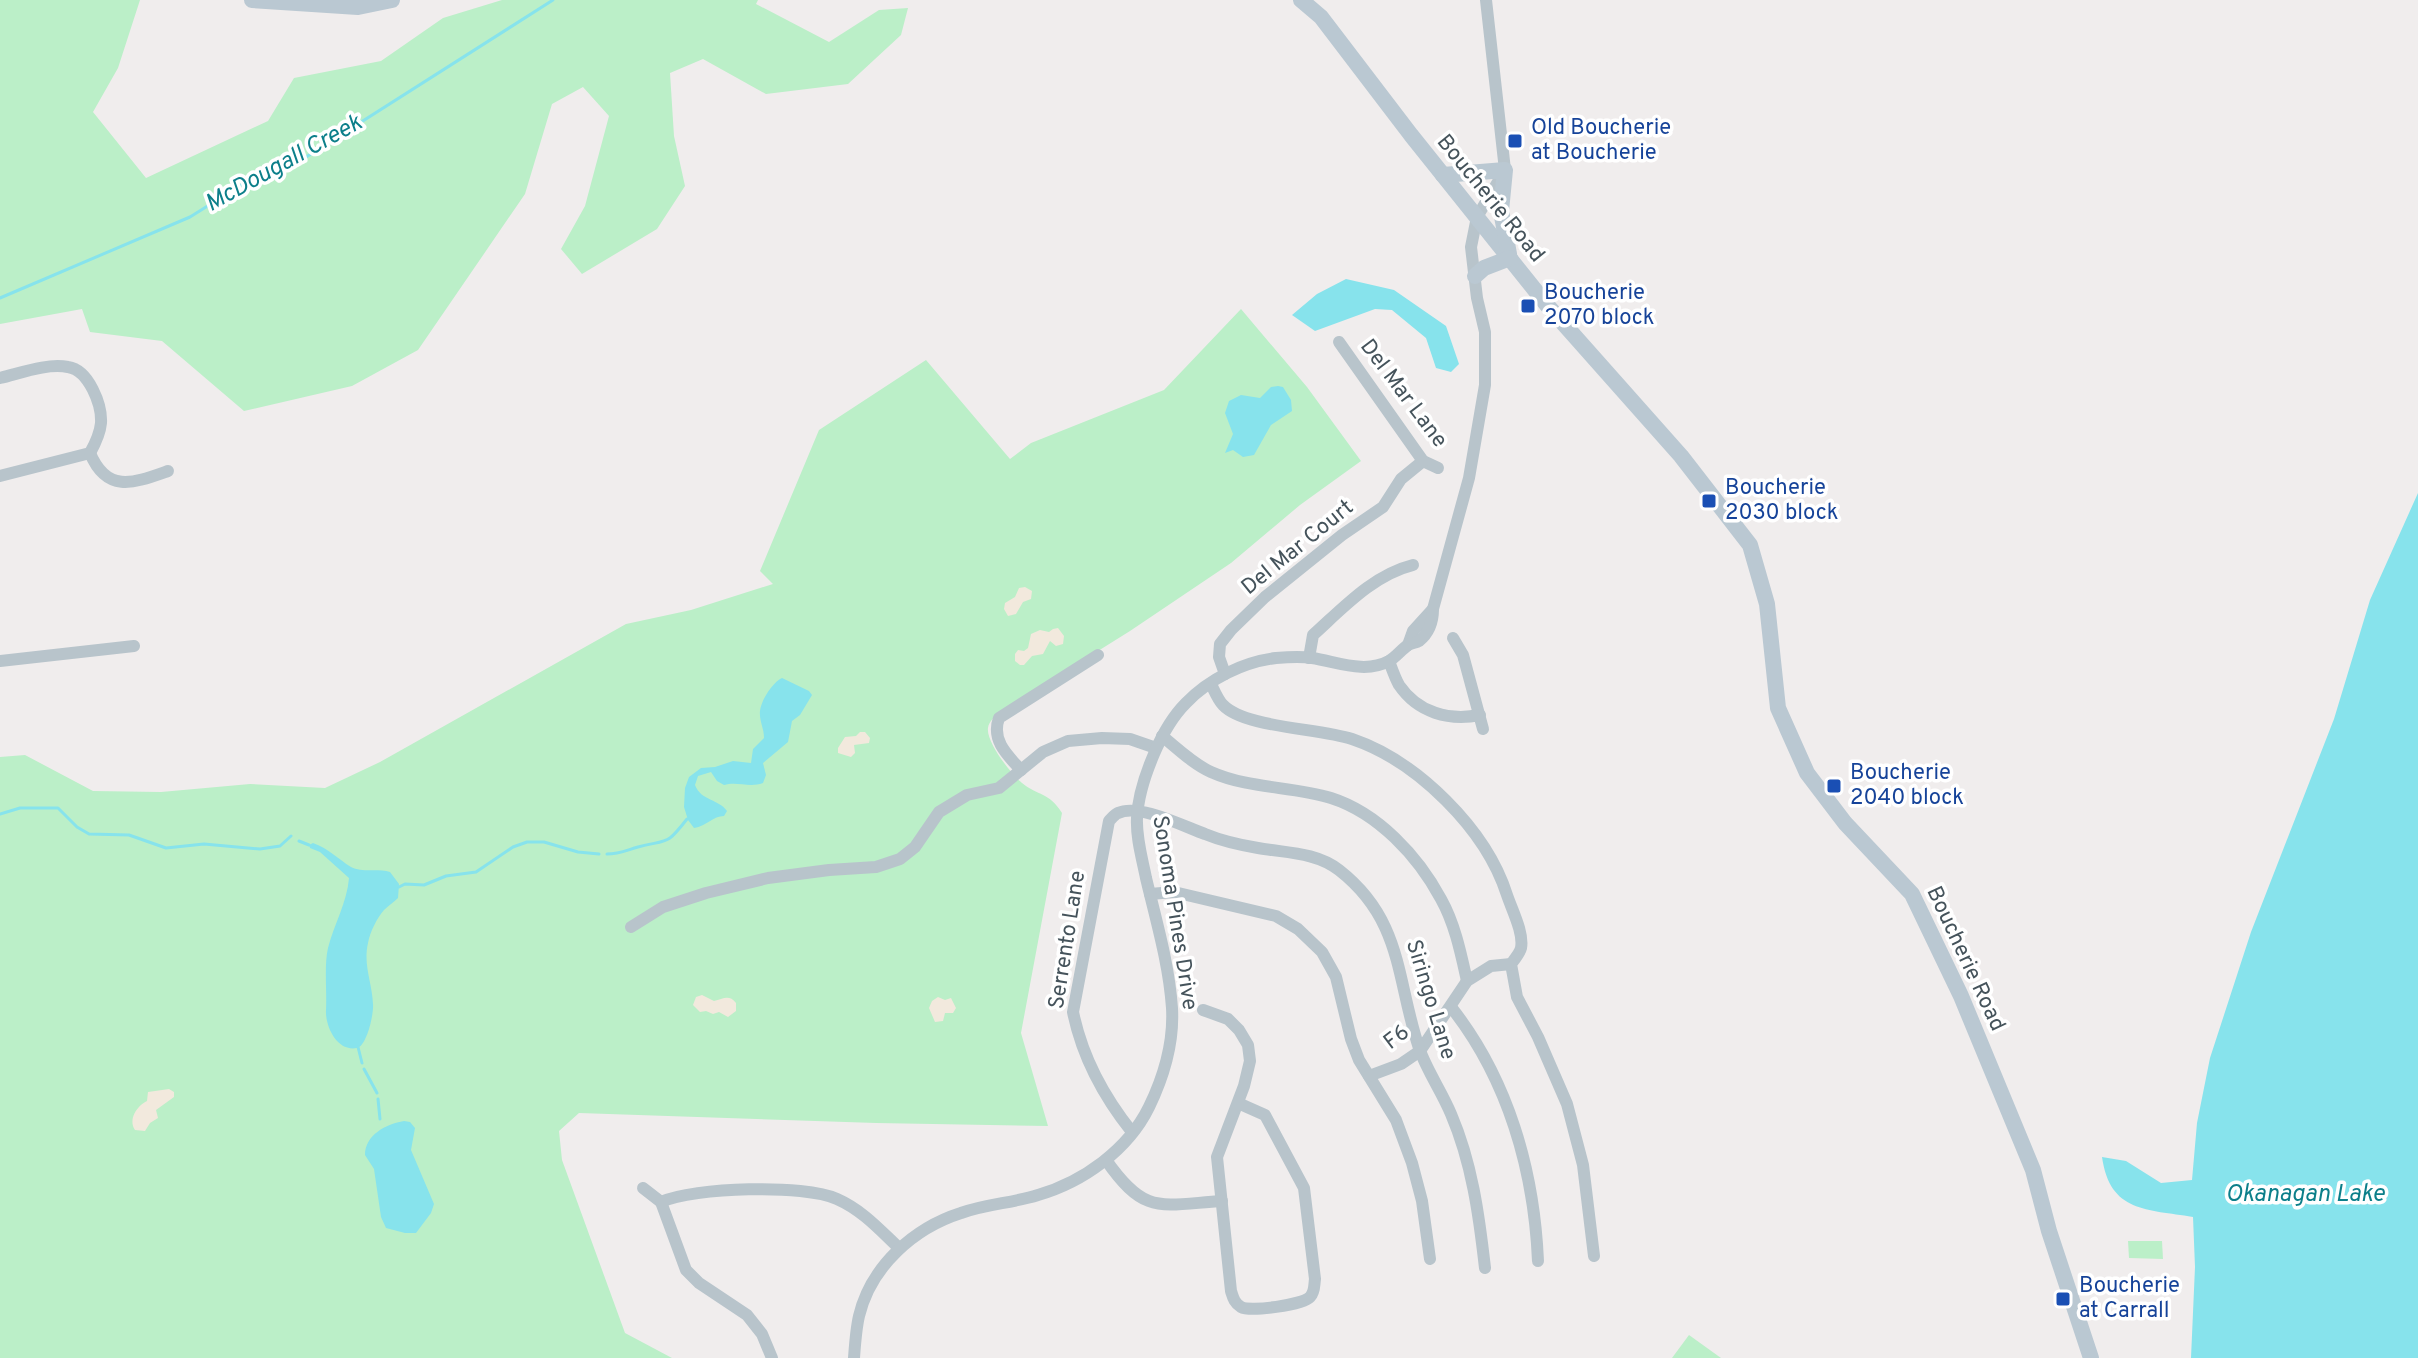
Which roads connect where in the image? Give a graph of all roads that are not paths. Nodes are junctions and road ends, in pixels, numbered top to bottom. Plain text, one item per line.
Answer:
1 (252, 0) edge
2 (392, 0) edge
3 (1301, 0) edge
4 (1486, 0) edge
5 (1505, 170) junction
6 (1443, 175) junction
7 (1477, 217) junction
8 (1510, 258) junction
9 (1475, 276) junction
10 (1339, 342) dead end
11 (0, 378) edge
12 (90, 453) junction
13 (1423, 461) junction
14 (1438, 468) dead end
15 (168, 471) dead end
16 (0, 476) edge
17 (1413, 565) dead end
18 (1453, 638) dead end
19 (134, 646) dead end
20 (1098, 655) dead end
21 (1309, 658) junction
22 (0, 661) edge
23 (1389, 661) junction
24 (1225, 674) junction
25 (1211, 684) junction
26 (1480, 715) junction
27 (1483, 729) dead end
28 (1159, 742) junction
29 (1021, 770) junction
30 (1138, 810) junction
31 (1150, 894) junction
32 (631, 927) dead end
33 (1511, 964) junction
34 (1467, 981) junction
35 (1451, 1007) junction
36 (1203, 1010) dead end
37 (1420, 1051) junction
38 (1369, 1076) junction
39 (1238, 1103) junction
40 (1132, 1132) junction
41 (1106, 1160) junction
42 (643, 1188) dead end
43 (1222, 1201) junction
44 (661, 1202) junction
45 (899, 1248) junction
46 (1594, 1256) dead end
47 (1430, 1259) dead end
48 (1538, 1261) dead end
49 (1485, 1268) dead end
50 (772, 1358) edge
51 (854, 1358) edge
52 (2091, 1358) edge

1 - 2 main road
3 - 6 main road, Boucherie Road
4 - 5 street
5 - 6 main road
5 - 7 street
5 - 8 main road
6 - 7 main road, Boucherie Road
7 - 8 main road, Boucherie Road
7 - 9 street
8 - 9 main road
8 - 52 main road, Boucherie Road
9 - 23 street
10 - 13 street, Del Mar Lane
11 - 12 street
12 - 15 street
12 - 16 street
13 - 14 street, Del Mar Lane
13 - 24 street, Del Mar Court
17 - 21 street
18 - 26 street
19 - 22 street
20 - 29 street
21 - 23 street, Sonoma Pines Drive
21 - 24 street, Sonoma Pines Drive
23 - 26 street
24 - 25 street, Sonoma Pines Drive
25 - 28 street, Sonoma Pines Drive
25 - 33 street
26 - 27 street
28 - 29 street
28 - 30 street, Sonoma Pines Drive
28 - 34 street
29 - 32 street
30 - 31 street, Sonoma Pines Drive
30 - 37 street, Siringo Lane
30 - 40 street, Serrento Lane
31 - 38 street
31 - 40 street, Sonoma Pines Drive
33 - 34 street
33 - 46 street
34 - 35 street, F6
35 - 37 street, F6
35 - 48 street
36 - 39 street
37 - 38 street, F6
37 - 49 street, Siringo Lane
38 - 47 street
39 - 43 street
39 - 43 street
40 - 41 street, Sonoma Pines Drive
41 - 43 street
41 - 45 street, Sonoma Pines Drive
42 - 44 street
44 - 45 street
44 - 50 street
45 - 51 street, Sonoma Pines Drive

